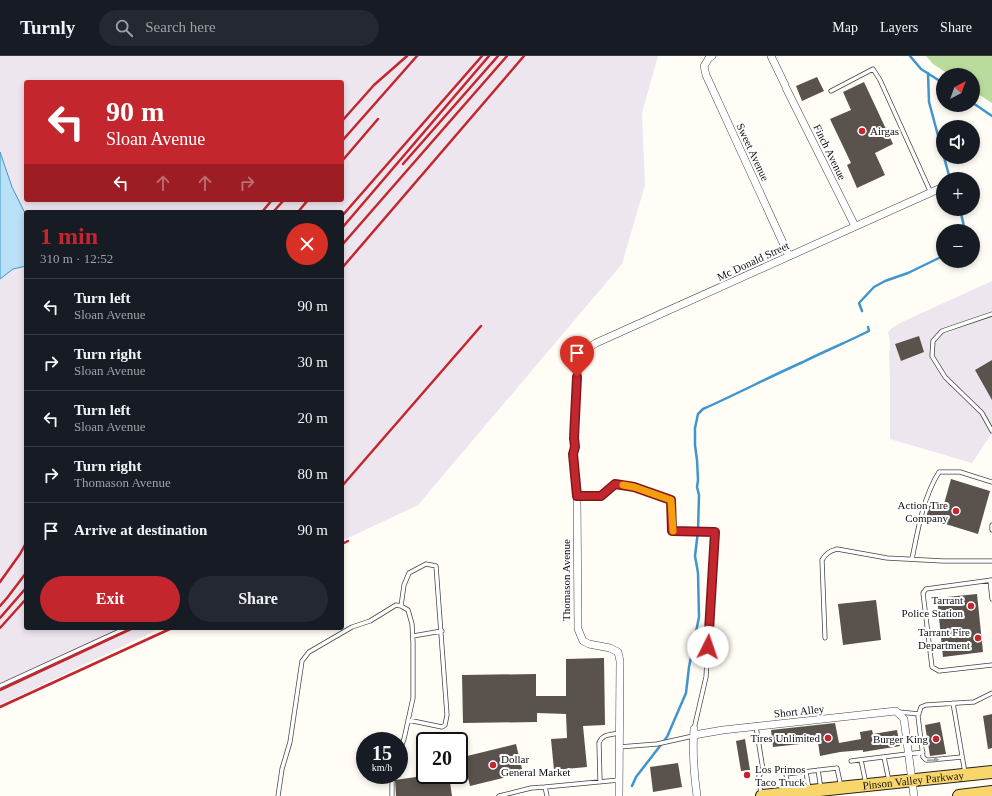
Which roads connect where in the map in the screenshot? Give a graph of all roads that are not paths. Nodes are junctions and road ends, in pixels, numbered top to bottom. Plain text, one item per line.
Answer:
1 (771, 56) edge
2 (710, 57) edge
3 (831, 91) dead end
4 (936, 190) edge
5 (931, 193) junction
6 (855, 226) junction
7 (789, 256) junction
8 (992, 314) edge
9 (578, 361) joint
10 (992, 431) edge
11 (992, 482) edge
12 (634, 487) joint
13 (577, 496) junction
14 (992, 525) edge
15 (992, 530) edge
16 (912, 559) junction
17 (992, 561) edge
18 (991, 580) edge
19 (992, 599) edge
20 (401, 606) junction
21 (122, 630) edge
22 (442, 631) junction
23 (413, 636) junction
24 (825, 638) dead end
25 (992, 665) edge
26 (0, 686) edge
27 (992, 693) edge
28 (953, 703) junction
29 (896, 711) junction
30 (918, 715) junction
31 (408, 720) junction
32 (756, 726) junction
33 (405, 732) edge
34 (694, 732) junction
35 (619, 733) junction
36 (619, 747) junction
37 (923, 752) junction
38 (908, 753) junction
39 (884, 757) junction
40 (962, 757) junction
41 (861, 760) junction
42 (851, 761) dead end
43 (818, 770) junction
44 (806, 772) junction
45 (992, 772) edge
46 (965, 775) junction
47 (619, 780) junction
48 (912, 780) junction
49 (600, 781) junction
50 (889, 783) junction
51 (392, 784) edge
52 (866, 785) junction
53 (545, 787) junction
54 (841, 788) junction
55 (815, 790) junction
56 (992, 792) edge
57 (782, 794) edge
58 (977, 795) edge
59 (278, 796) edge
60 (392, 796) edge
61 (499, 796) edge
62 (547, 796) edge
63 (619, 796) edge
64 (697, 796) edge
65 (762, 796) edge
66 (914, 796) edge
67 (959, 796) edge

1 - 6 street, Finch Avenue
2 - 7 street, Sweet Avenue
3 - 5 lane
4 - 5 street, Mc Donald Street
5 - 6 street, Mc Donald Street
6 - 7 street, Mc Donald Street
7 - 9 street, Mc Donald Street
8 - 10 lane
9 - 13 street, Thomason Avenue
11 - 16 lane
12 - 13 street
12 - 34 lane
13 - 35 street, Thomason Avenue
14 - 15 lane
16 - 17 lane
16 - 24 lane
18 - 19 lane
18 - 25 lane
20 - 22 lane
20 - 23 lane
20 - 59 lane
21 - 26 lane
22 - 23 lane
22 - 31 lane
23 - 31 lane
27 - 28 lane
28 - 30 lane
28 - 40 lane
29 - 30 lane
29 - 32 street, Short Alley
29 - 38 street
30 - 37 lane
31 - 33 lane
32 - 34 street, Short Alley
32 - 65 lane
34 - 36 lane
34 - 64 street
35 - 36 street, Thomason Avenue
35 - 49 lane
36 - 47 street, Thomason Avenue
37 - 38 lane
37 -> 40 lane
38 - 39 lane
38 - 48 street
39 - 41 lane
39 - 50 lane
40 - 46 lane
41 - 42 lane
41 - 52 lane
43 - 44 lane
43 - 54 lane
43 - 55 lane
44 - 55 lane
44 - 57 lane
45 - 46 main road, Pinson Valley Parkway
46 - 48 main road, Pinson Valley Parkway
47 - 49 lane
47 - 63 street, Thomason Avenue
48 - 50 main road, Pinson Valley Parkway
48 - 66 street
49 - 53 lane
50 - 52 main road, Pinson Valley Parkway
51 - 60 lane
52 - 54 main road, Pinson Valley Parkway
53 - 61 lane
53 - 62 lane
54 - 55 main road, Pinson Valley Parkway
55 - 57 main road, Pinson Valley Parkway
56 - 58 main road, Pinson Valley Parkway
57 - 65 main road, Pinson Valley Parkway
58 - 67 main road, Pinson Valley Parkway

